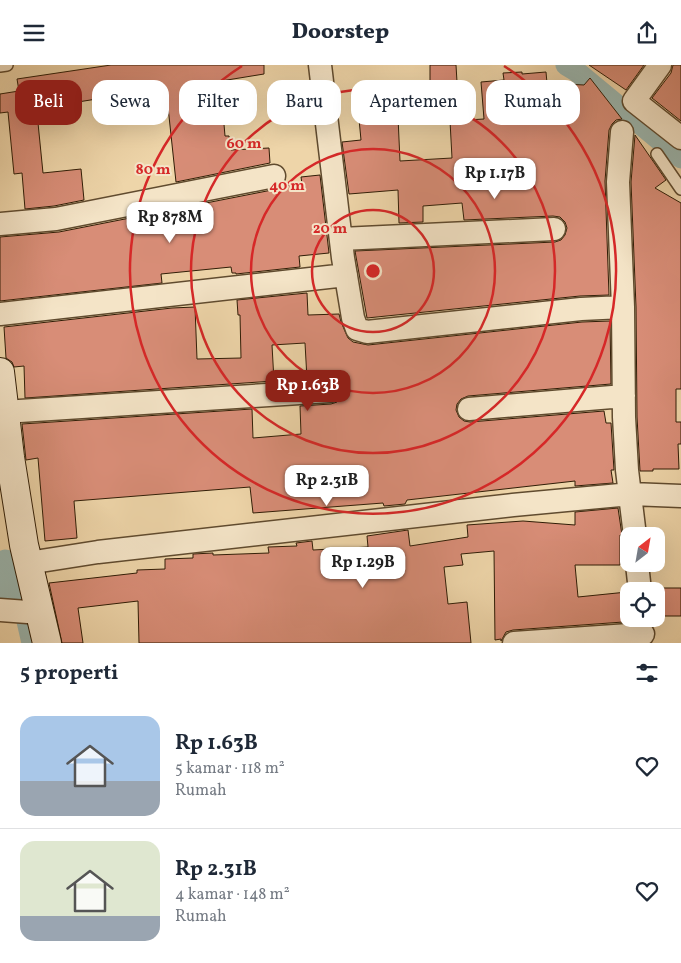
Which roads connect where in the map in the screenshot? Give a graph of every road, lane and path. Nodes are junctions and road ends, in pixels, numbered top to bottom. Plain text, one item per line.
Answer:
1 (0, 65) edge
2 (7, 65) edge
3 (320, 65) edge
4 (660, 65) edge
5 (622, 132) dead end
6 (681, 138) edge
7 (657, 154) dead end
8 (274, 175) dead end
9 (681, 189) edge
10 (0, 225) edge
11 (554, 229) dead end
12 (341, 239) junction
13 (346, 275) junction
14 (624, 307) junction
15 (0, 314) edge
16 (0, 372) edge
17 (330, 391) dead end
18 (624, 396) junction
19 (469, 409) dead end
20 (3, 420) edge
21 (631, 494) junction
22 (681, 495) edge
23 (634, 527) edge
24 (27, 557) junction
25 (0, 611) edge
26 (41, 613) junction
27 (643, 632) edge
28 (47, 643) edge
29 (514, 643) edge

1 - 2 lane
3 - 12 street
4 - 6 street
5 - 14 street
7 - 9 lane
8 - 10 street
11 - 12 street
12 - 13 street
13 - 14 street
13 - 15 street
14 - 18 street
16 - 20 street
17 - 20 street
18 - 19 street
18 - 21 street
20 - 24 street
21 - 22 street
21 - 23 street
21 - 24 street
24 - 26 street
25 - 26 street
26 - 28 street
27 - 29 street

